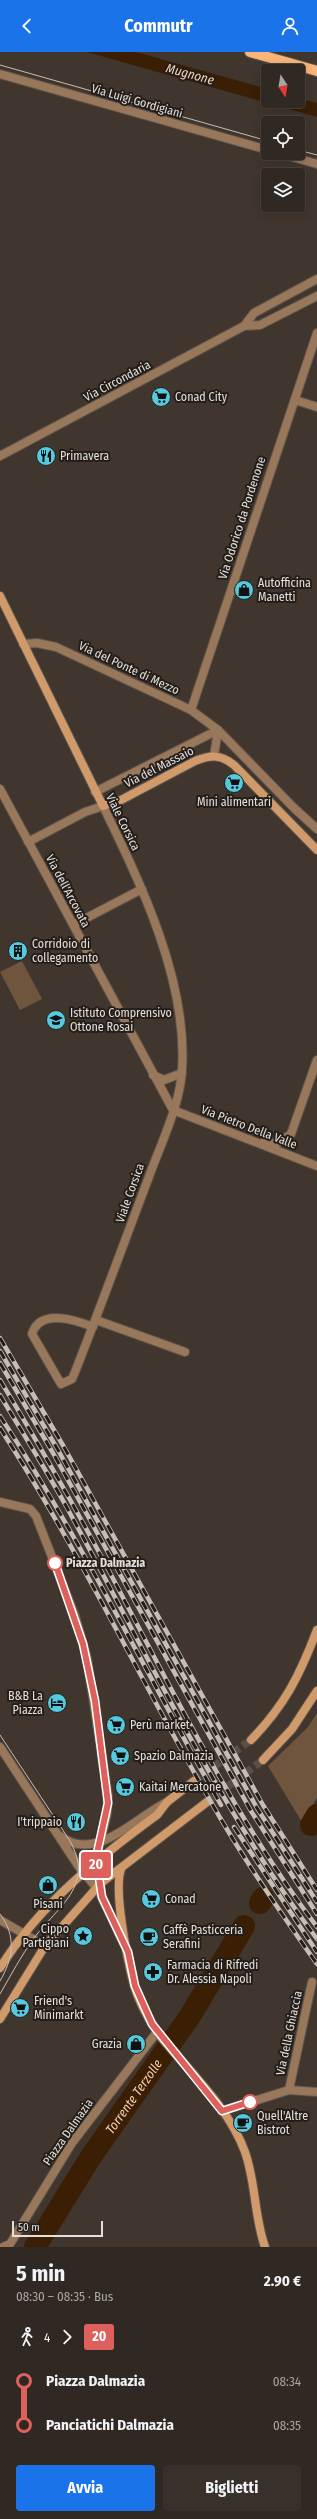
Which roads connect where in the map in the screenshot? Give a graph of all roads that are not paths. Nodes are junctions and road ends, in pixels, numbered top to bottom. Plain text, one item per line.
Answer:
1 (250, 52) edge
2 (317, 71) edge
3 (0, 74) edge
4 (261, 148) edge
5 (303, 160) edge
6 (317, 164) edge
7 (317, 279) edge
8 (317, 296) edge
9 (244, 326) junction
10 (317, 333) edge
11 (294, 400) junction
12 (317, 407) edge
13 (0, 456) edge
14 (0, 596) edge
15 (23, 644) junction
16 (191, 710) junction
17 (218, 730) junction
18 (214, 756) junction
19 (0, 789) edge
20 (95, 792) junction
21 (103, 806) junction
22 (317, 829) edge
23 (28, 842) junction
24 (317, 850) edge
25 (142, 889) junction
26 (73, 925) junction
27 (317, 1060) edge
28 (182, 1073) junction
29 (152, 1074) junction
30 (173, 1110) junction
31 (256, 1142) junction
32 (317, 1166) edge
33 (94, 1324) junction
34 (185, 1352) dead end
35 (0, 1502) edge
36 (317, 1630) edge
37 (317, 1691) edge
38 (251, 1740) tunnel mouth
39 (0, 1747) edge
40 (263, 1760) tunnel mouth
41 (194, 1782) tunnel mouth
42 (207, 1802) tunnel mouth
43 (55, 1830) junction
44 (129, 1831) junction
45 (100, 1843) junction
46 (96, 1861) junction
47 (122, 1866) junction
48 (83, 1872) junction
49 (98, 1887) junction
50 (0, 1920) edge
51 (24, 1934) junction
52 (45, 1946) junction
53 (128, 1952) junction
54 (0, 1968) edge
55 (312, 1982) dead end
56 (0, 2019) edge
57 (159, 2035) junction
58 (289, 2090) junction
59 (317, 2092) edge
60 (222, 2111) junction
61 (3, 2247) edge
62 (265, 2247) edge

1 - 2 main road
3 - 4 street, Via Luigi Gordigiani
5 - 6 street
7 - 9 street, Via Circondaria
8 - 9 street, Via Circondaria
9 - 13 street, Via Circondaria
10 - 11 street, Via Odorico da Pordenone
11 - 12 street
11 - 16 street, Via Odorico da Pordenone
14 - 15 main road, Viale Corsica
15 - 16 street, Via del Ponte di Mezzo
15 - 20 main road, Viale Corsica
16 - 17 street, Via del Ponte di Mezzo
17 - 18 street
17 - 20 street, Via del Massaio
17 - 22 street, Via del Ponte di Mezzo
18 - 21 main road, Via del Massaio
18 - 24 main road
19 - 23 street, Via dell'Arcovata
20 - 21 main road, Viale Corsica
21 - 23 street, Via del Massaio
21 - 25 street, Viale Corsica
23 - 26 street, Via dell'Arcovata
25 - 26 street
25 - 28 street, Viale Corsica
26 - 29 street, Via dell'Arcovata
27 - 31 street
28 - 29 street
28 - 30 street, Viale Corsica
29 - 30 street, Via dell'Arcovata
30 - 31 street, Via Pietro Della Valle
30 - 33 street, Viale Corsica
31 - 32 street, Via Pietro Della Valle
33 - 33 street, Viale Corsica
33 - 34 street, Viale Corsica
35 - 45 street
36 - 38 main road
37 - 40 main road
39 - 43 street
41 - 44 main road
42 - 47 main road
43 - 45 street
43 - 48 street
44 - 45 street
44 - 46 main road
45 - 46 street
46 - 48 main road
46 - 49 street
47 - 49 main road
47 - 53 main road
48 - 49 street
48 - 51 main road
49 - 52 main road
49 - 53 street
50 - 51 street
51 - 52 street
51 - 54 main road
52 - 56 main road
53 - 57 main road
55 - 58 street, Via della Ghiaccia
57 - 60 main road
57 - 61 street, Piazza Dalmazia
58 - 59 street
58 - 60 street
60 - 62 main road

